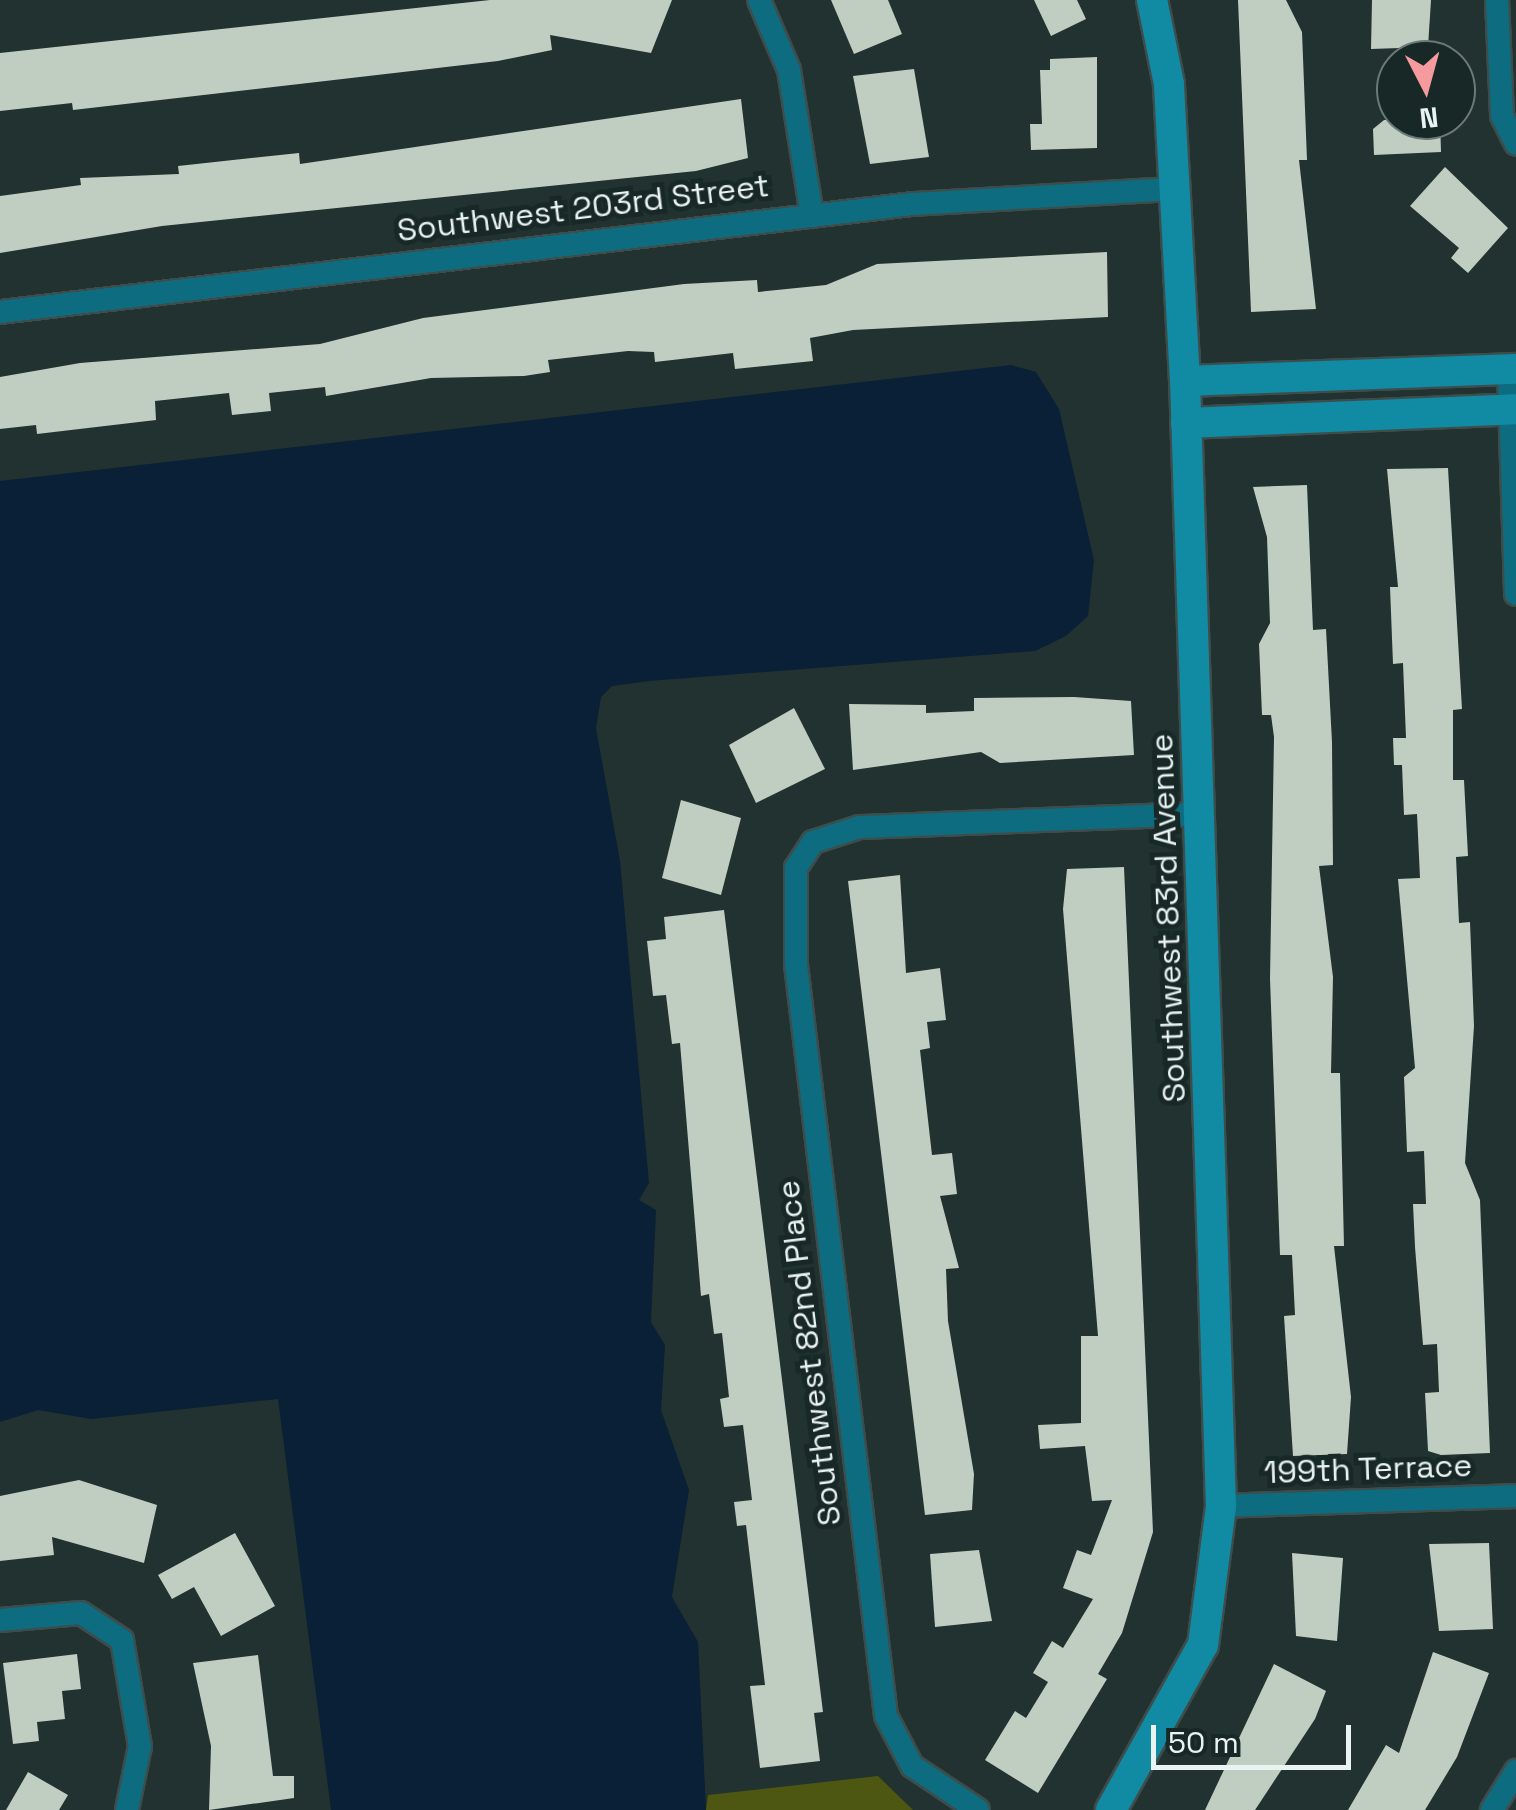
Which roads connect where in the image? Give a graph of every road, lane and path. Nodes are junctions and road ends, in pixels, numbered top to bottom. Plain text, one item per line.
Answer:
1 (759, 0) edge
2 (1152, 0) edge
3 (1497, 0) edge
4 (1516, 144) edge
5 (1176, 189) junction
6 (812, 216) junction
7 (0, 312) edge
8 (1513, 369) edge
9 (1185, 381) junction
10 (1513, 409) edge
11 (1186, 423) junction
12 (1516, 594) edge
13 (1199, 814) junction
14 (1516, 1496) edge
15 (1221, 1506) junction
16 (0, 1620) edge
17 (1516, 1771) edge
18 (127, 1810) edge
19 (978, 1810) edge
20 (1111, 1810) edge
21 (1492, 1810) edge

1 - 6 street
2 - 5 street, Southwest 83rd Avenue
3 - 4 street
5 - 6 street, Southwest 203rd Street
5 - 9 street, Southwest 83rd Avenue
6 - 7 street, Southwest 203rd Street
8 - 9 street
8 - 10 street
9 - 11 street, Southwest 83rd Avenue
10 - 11 street
10 - 12 street
11 - 13 street, Southwest 83rd Avenue
13 - 15 street, Southwest 83rd Avenue
13 - 19 street, Southwest 82nd Place
14 - 15 street, 199th Terrace
15 - 20 street, Southwest 83rd Avenue
16 - 18 street
17 - 21 street

